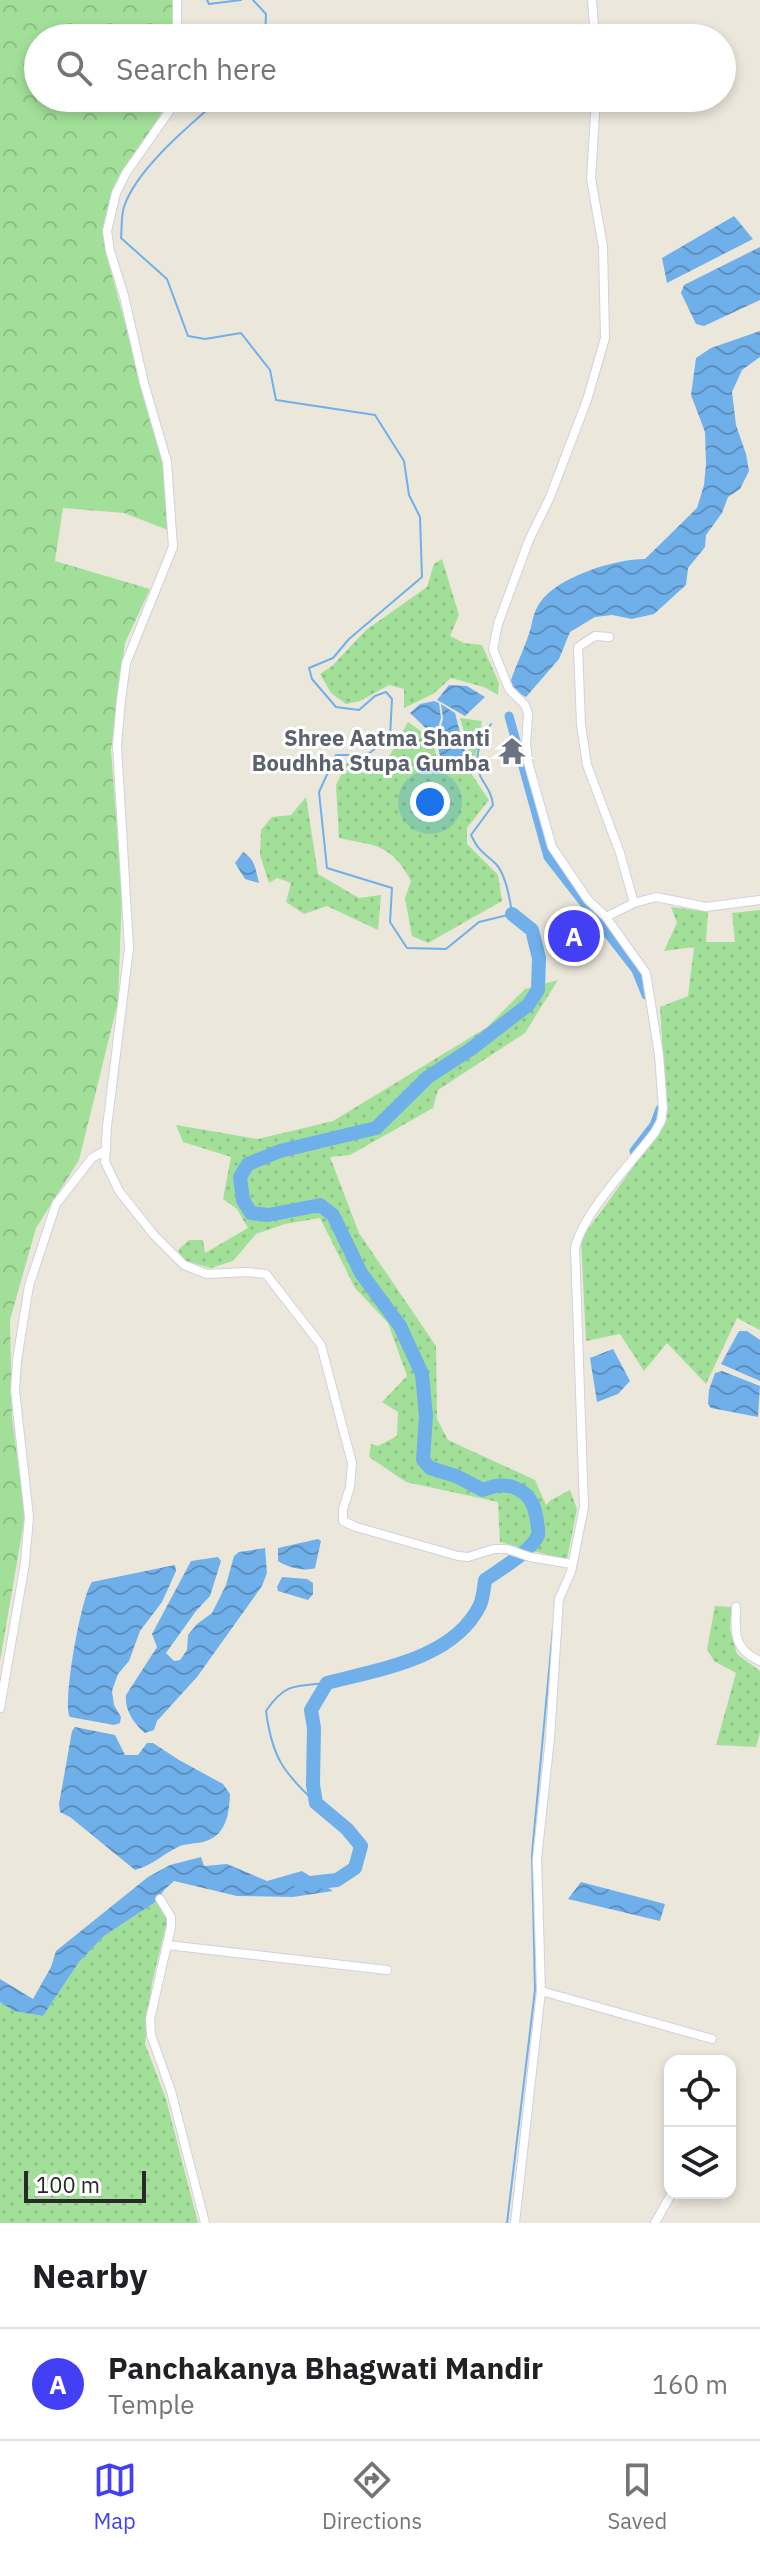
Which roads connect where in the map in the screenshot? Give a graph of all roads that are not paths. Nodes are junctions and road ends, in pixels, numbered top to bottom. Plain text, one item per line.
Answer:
1 (177, 0) edge
2 (592, 0) edge
3 (177, 24) edge
4 (594, 24) edge
5 (169, 112) edge
6 (595, 112) edge
7 (609, 637) dead end
8 (760, 900) edge
9 (634, 903) junction
10 (606, 917) junction
11 (106, 1150) junction
12 (572, 1564) junction
13 (736, 1607) dead end
14 (760, 1661) edge
15 (0, 1708) edge
16 (160, 1899) dead end
17 (167, 1945) junction
18 (387, 1970) dead end
19 (541, 1991) junction
20 (712, 2039) dead end
21 (669, 2199) edge
22 (205, 2223) edge
23 (515, 2223) edge
24 (655, 2223) edge

1 - 3 street
2 - 4 street
5 - 11 street
6 - 10 street
7 - 9 street
8 - 9 street
9 - 10 street
10 - 12 street
11 - 12 street
11 - 15 street
12 - 19 street
13 - 14 street
16 - 17 street
17 - 18 street
17 - 22 street
19 - 20 street
19 - 23 street
21 - 24 street

